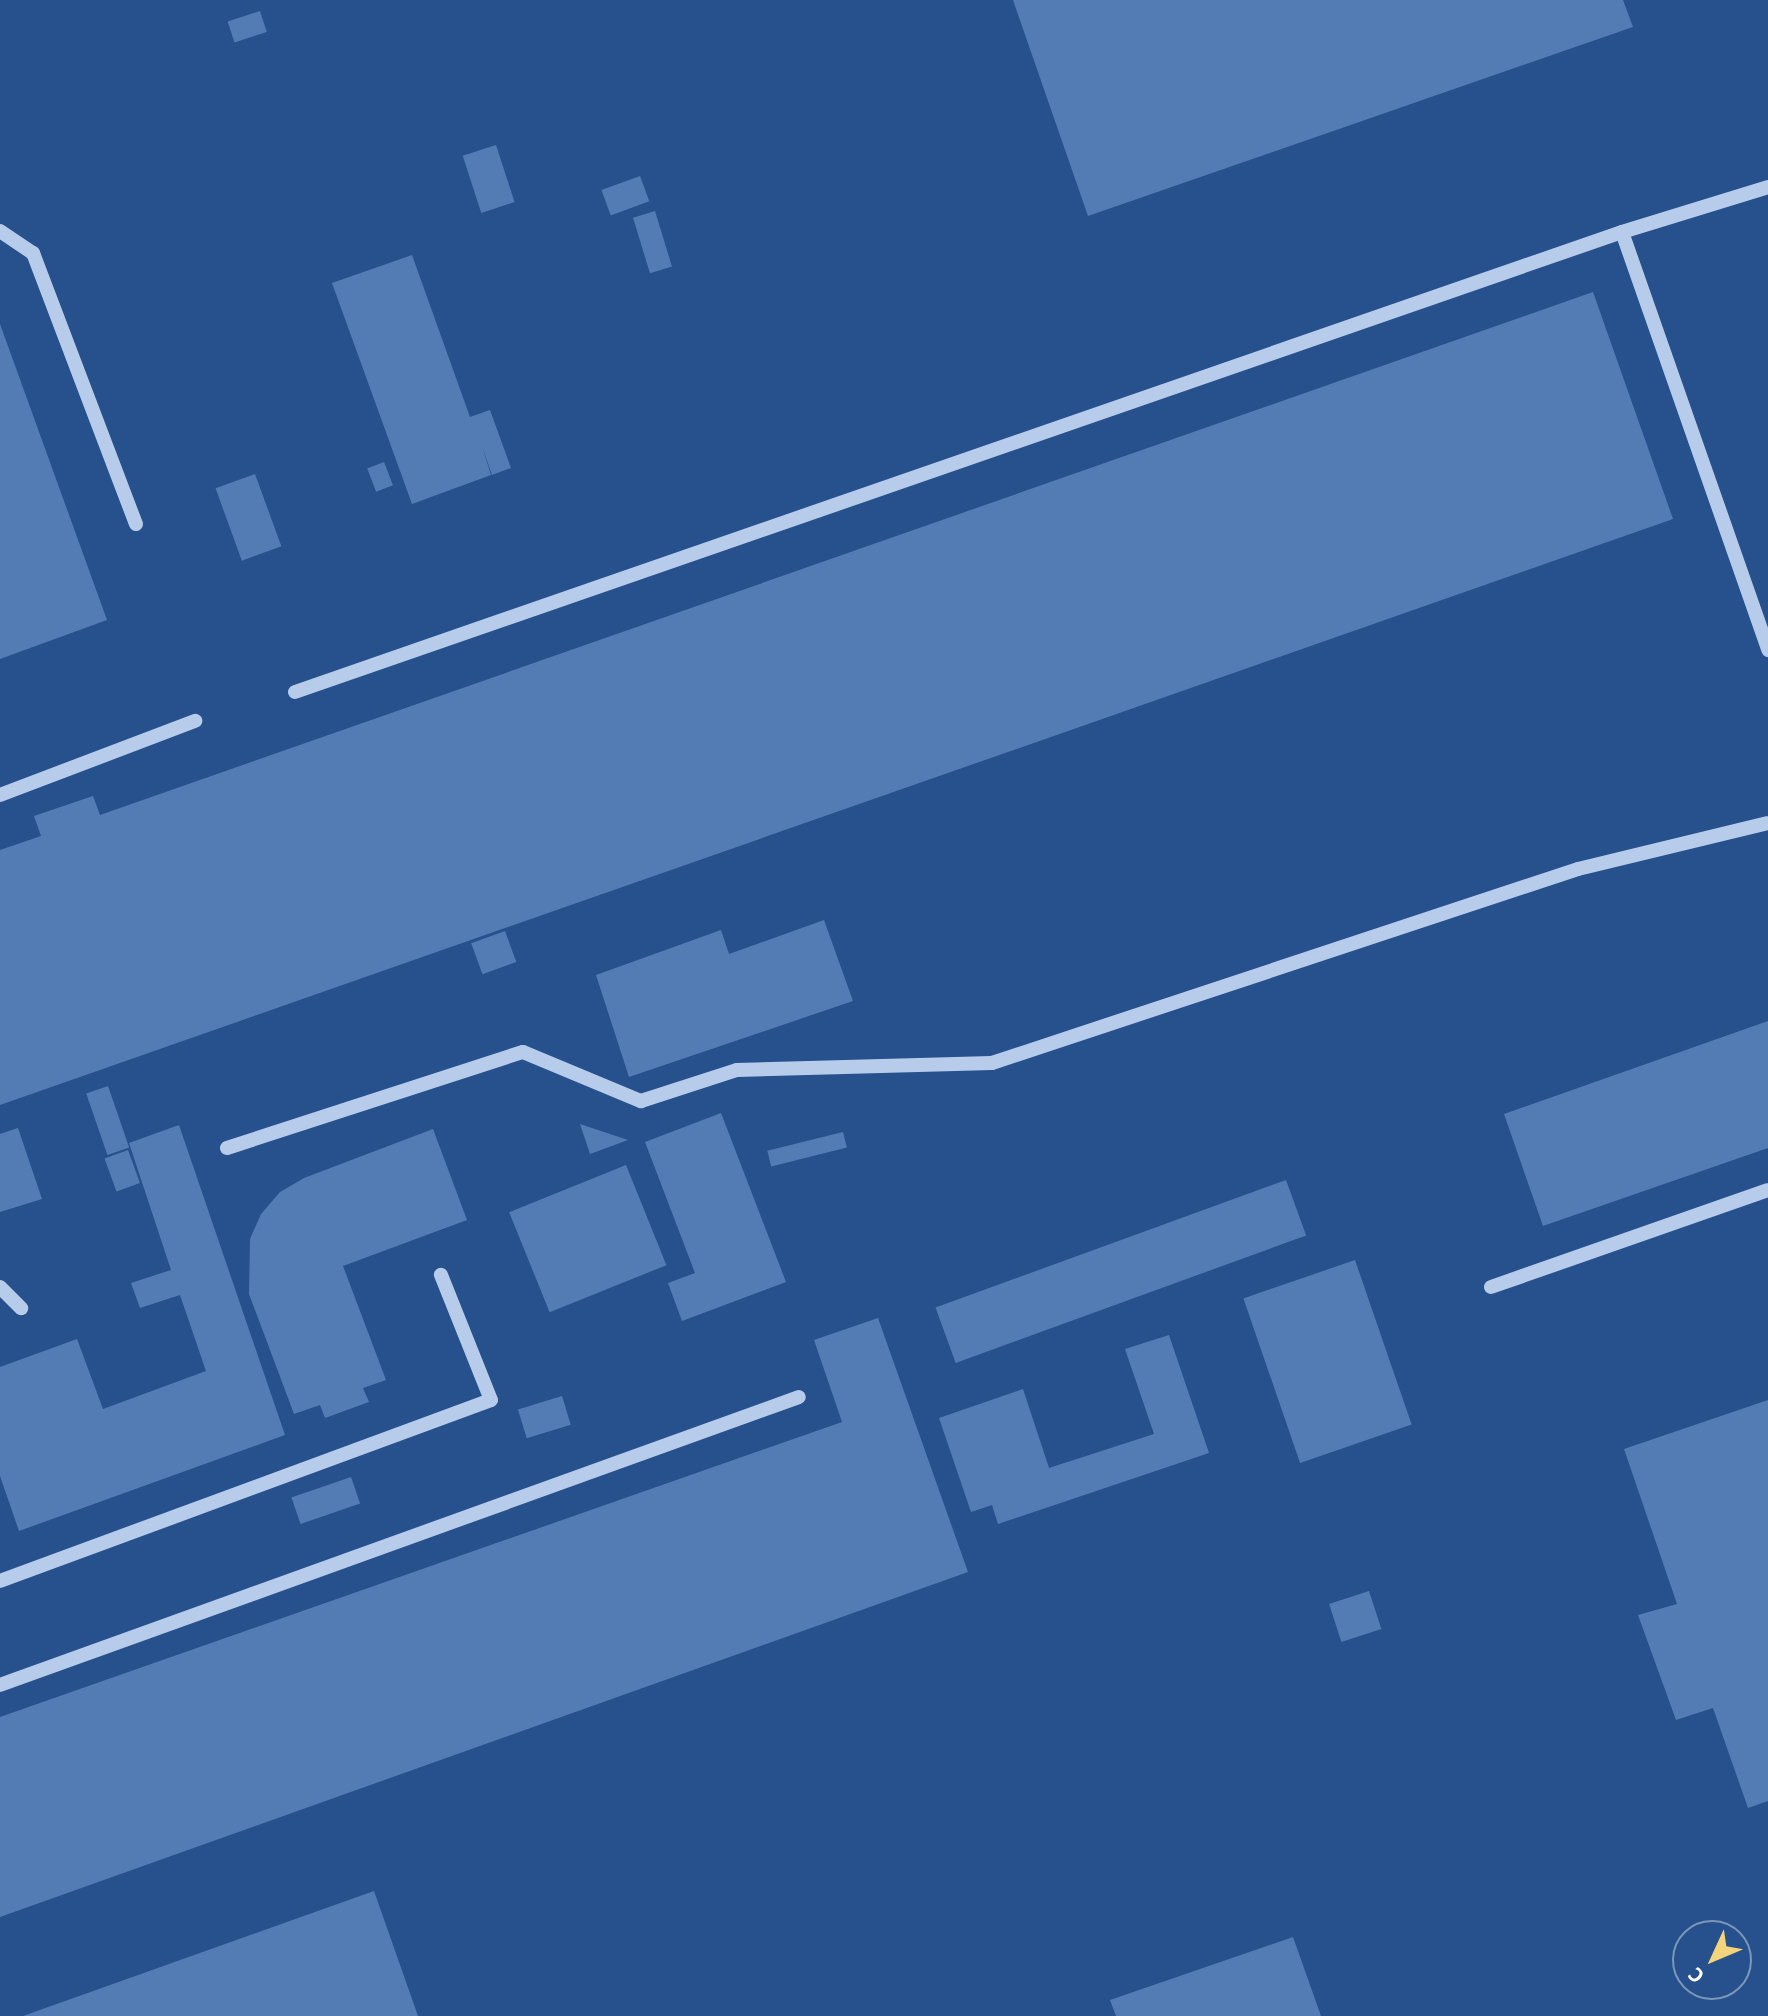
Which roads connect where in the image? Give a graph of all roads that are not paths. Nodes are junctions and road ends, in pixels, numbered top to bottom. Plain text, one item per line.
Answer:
1 (1768, 187) edge
2 (0, 231) edge
3 (1622, 232) junction
4 (136, 524) dead end
5 (1768, 650) edge
6 (295, 692) dead end
7 (195, 721) dead end
8 (0, 795) edge
9 (1768, 823) edge
10 (227, 1148) dead end
11 (1768, 1190) edge
12 (441, 1275) dead end
13 (0, 1287) edge
14 (1491, 1287) dead end
15 (21, 1308) dead end
16 (799, 1397) dead end
17 (0, 1581) edge
18 (0, 1685) edge

1 - 3 lane
2 - 4 lane
3 - 5 lane
3 - 6 lane
7 - 8 lane
9 - 10 lane
11 - 14 lane
12 - 17 lane
13 - 15 lane
16 - 18 lane

